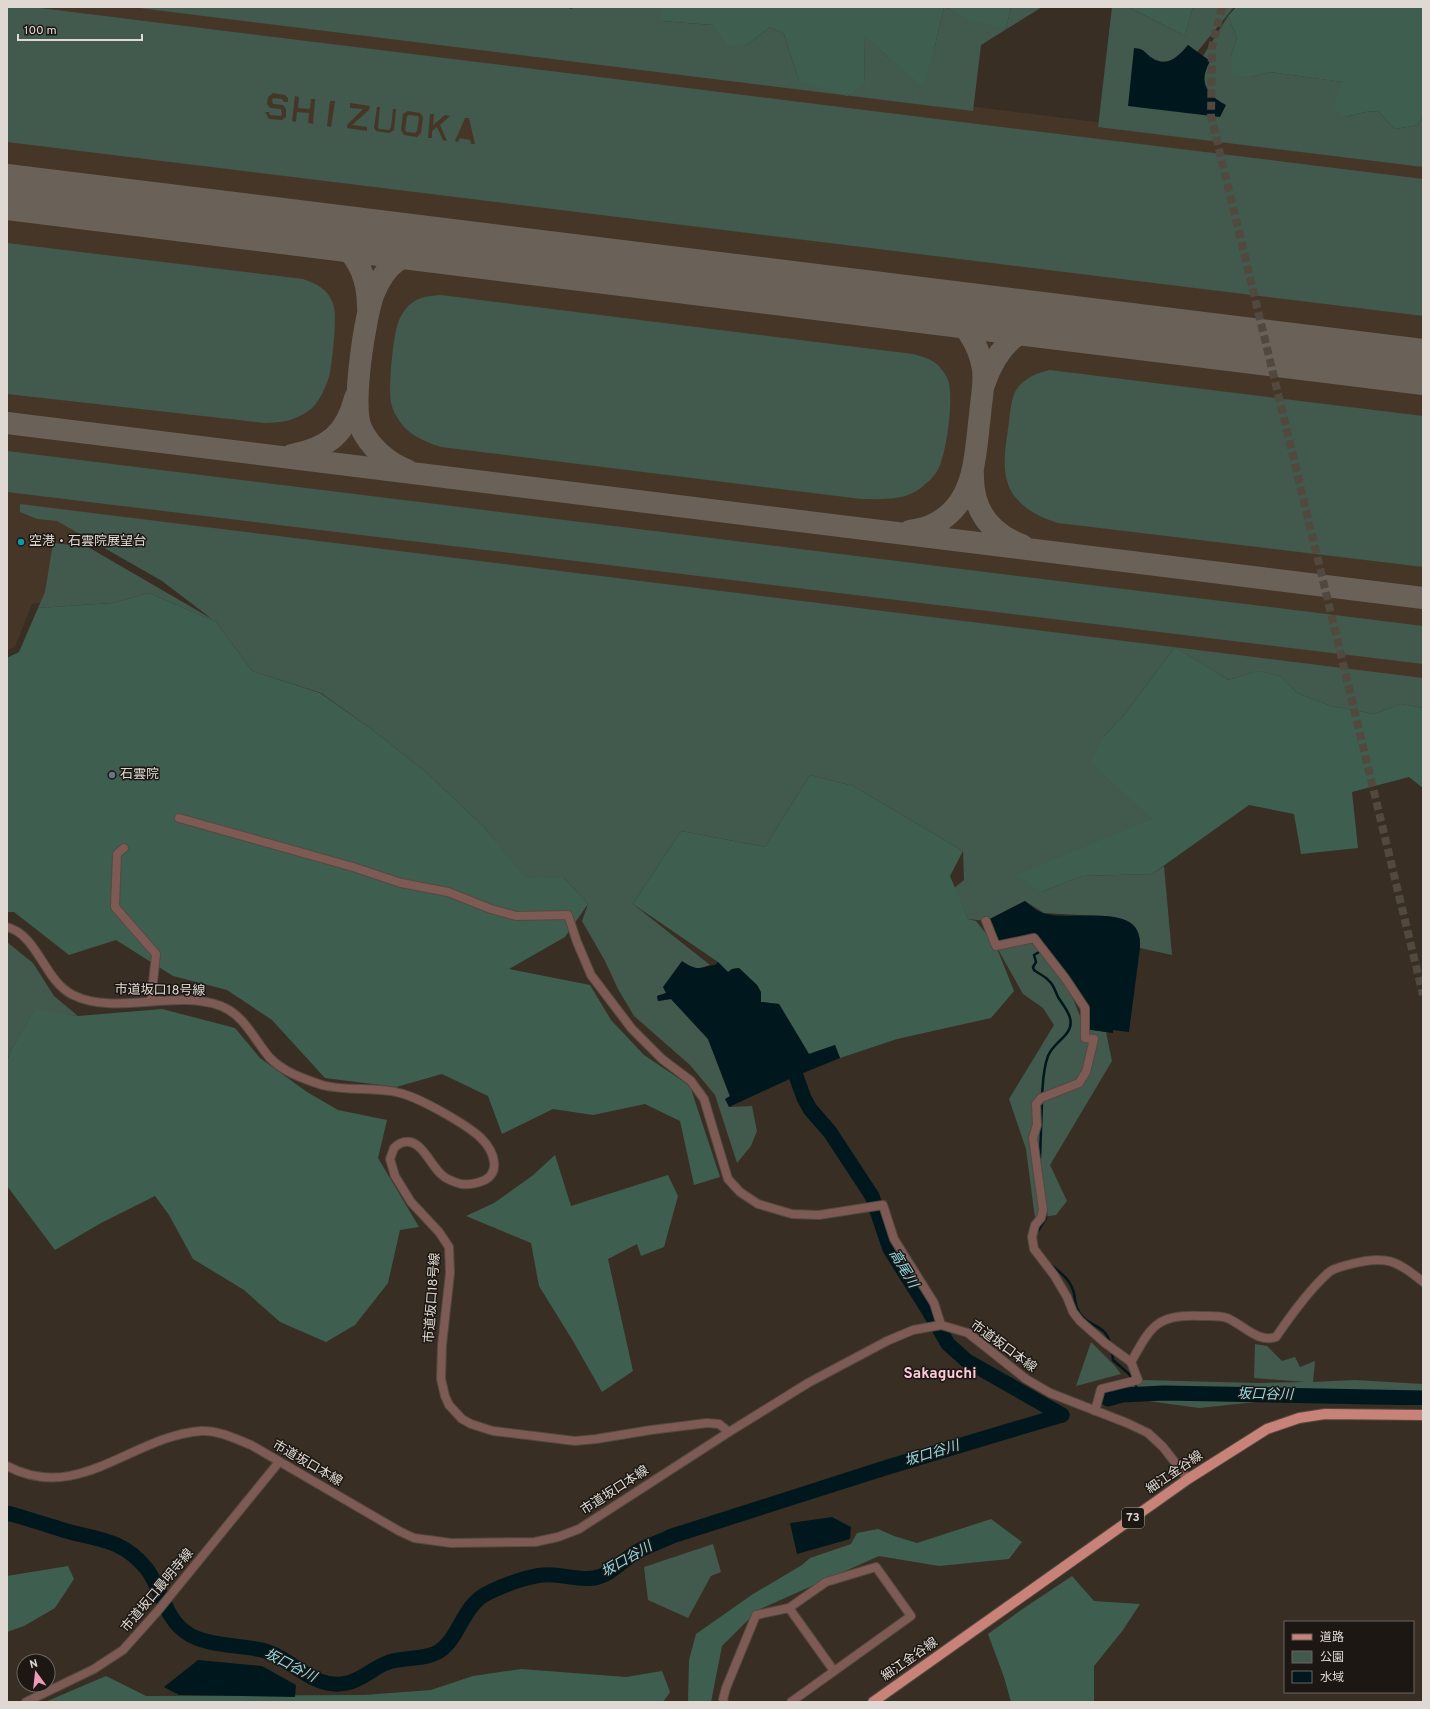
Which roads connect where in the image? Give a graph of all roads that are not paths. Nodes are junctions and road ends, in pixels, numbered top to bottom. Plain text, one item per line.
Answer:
1 (179, 818) dead end
2 (124, 848) dead end
3 (986, 921) dead end
4 (7, 927) edge
5 (151, 1002) junction
6 (1423, 1282) edge
7 (940, 1325) junction
8 (1131, 1362) junction
9 (1095, 1411) junction
10 (1423, 1415) edge
11 (729, 1432) junction
12 (279, 1462) junction
13 (7, 1466) edge
14 (1188, 1479) junction
15 (789, 1608) junction
16 (834, 1671) junction
17 (26, 1702) edge
18 (724, 1702) edge
19 (791, 1702) edge
20 (873, 1702) edge

1 - 7 street
2 - 5 street
3 - 8 street
4 - 5 street, 市道坂口18号線
5 - 11 street, 市道坂口18号線
6 - 8 street
7 - 9 street, 市道坂口本線
7 - 11 street, 市道坂口本線
8 - 9 street
9 - 14 street, 市道坂口本線
10 - 14 main road, 細江金谷線 / 73
11 - 12 street, 市道坂口本線
12 - 13 street, 市道坂口本線
12 - 17 street, 市道坂口最明寺線
14 - 20 main road, 細江金谷線 / 73
15 - 16 street
15 - 16 street
15 - 18 street
16 - 19 street

